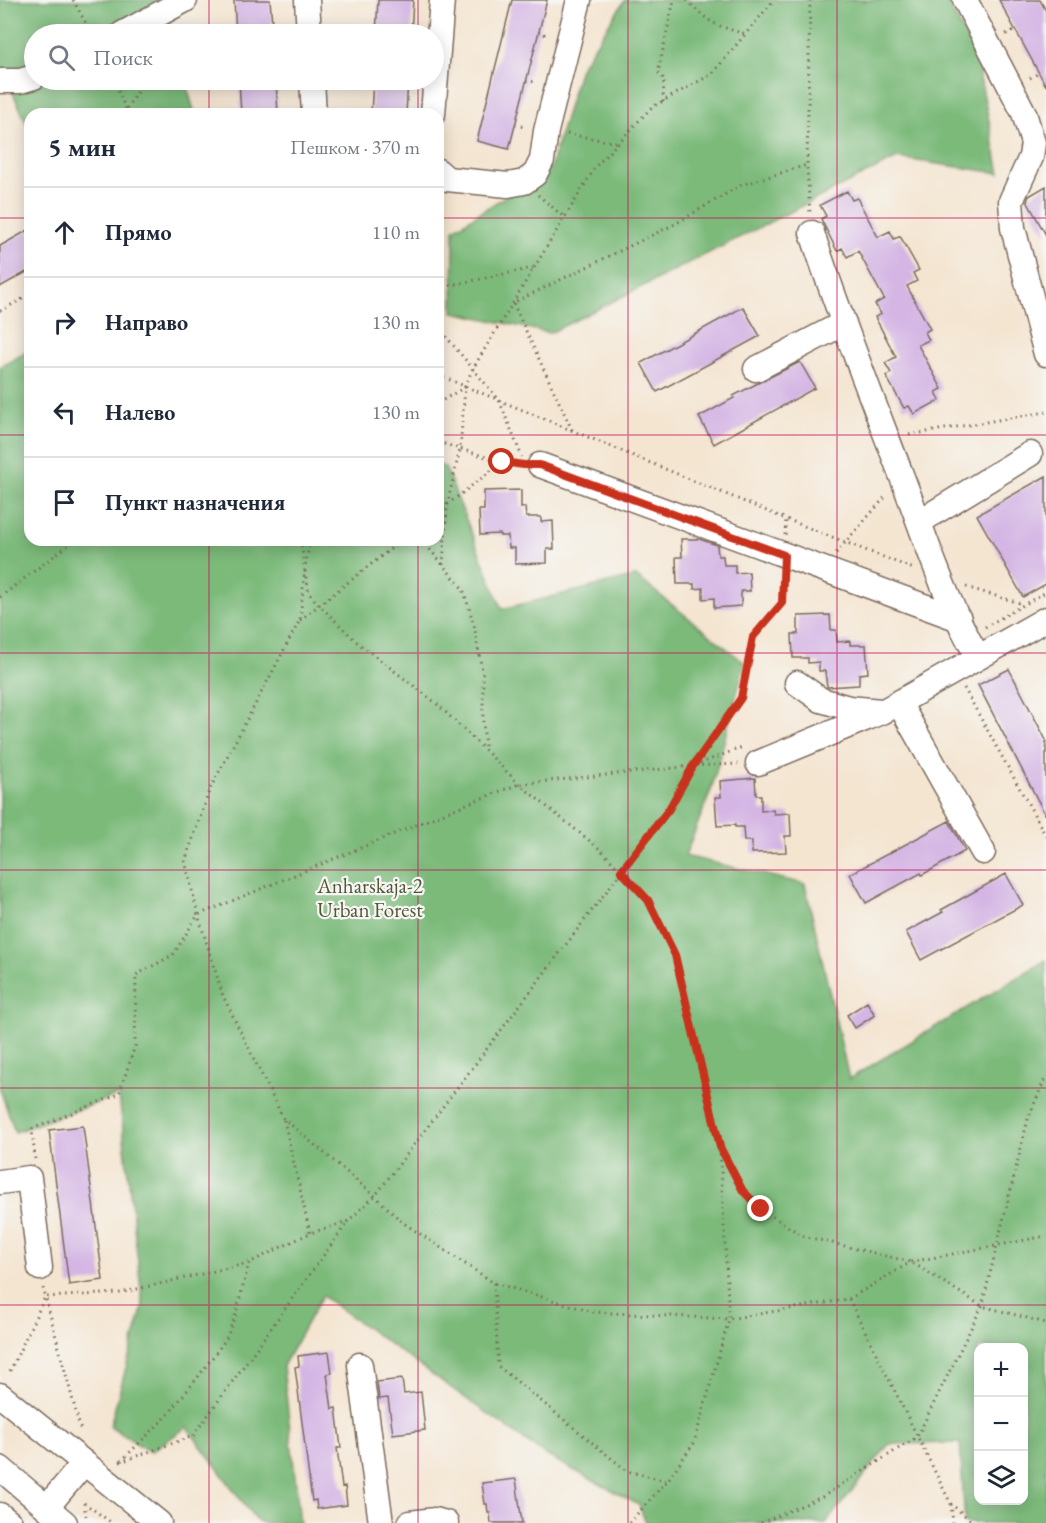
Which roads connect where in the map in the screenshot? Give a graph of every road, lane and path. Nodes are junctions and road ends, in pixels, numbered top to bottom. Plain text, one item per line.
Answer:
1 (73, 0) edge
2 (185, 0) edge
3 (306, 0) edge
4 (442, 0) edge
5 (579, 0) edge
6 (674, 0) edge
7 (687, 0) edge
8 (774, 0) edge
9 (810, 0) edge
10 (965, 0) edge
11 (86, 24) edge
12 (141, 24) edge
13 (308, 24) edge
14 (440, 24) edge
15 (746, 34) junction
16 (24, 80) edge
17 (0, 81) edge
18 (117, 90) edge
19 (139, 90) edge
20 (313, 90) edge
21 (435, 90) edge
22 (663, 102) junction
23 (126, 108) edge
24 (127, 108) edge
25 (314, 108) edge
26 (433, 108) edge
27 (546, 131) junction
28 (619, 142) junction
29 (807, 165) junction
30 (444, 176) edge
31 (524, 182) junction
32 (565, 218) junction
33 (812, 233) joint
34 (534, 268) junction
35 (444, 287) edge
36 (24, 298) edge
37 (513, 303) junction
38 (0, 311) edge
39 (843, 323) junction
40 (444, 335) edge
41 (1046, 354) edge
42 (756, 369) dead end
43 (472, 370) junction
44 (444, 378) edge
45 (465, 387) junction
46 (444, 399) edge
47 (499, 400) junction
48 (1046, 412) edge
49 (573, 431) junction
50 (887, 438) junction
51 (444, 444) edge
52 (460, 449) junction
53 (1030, 454) dead end
54 (502, 462) junction
55 (540, 465) dead end
56 (903, 478) junction
57 (447, 505) junction
58 (444, 507) edge
59 (786, 519) junction
60 (919, 522) junction
61 (845, 542) junction
62 (67, 546) edge
63 (302, 546) edge
64 (309, 546) edge
65 (394, 546) edge
66 (427, 546) edge
67 (784, 555) junction
68 (443, 566) junction
69 (304, 567) junction
70 (822, 568) junction
71 (941, 580) junction
72 (0, 597) edge
73 (319, 605) junction
74 (1024, 605) dead end
75 (1046, 618) edge
76 (300, 620) junction
77 (959, 620) junction
78 (978, 657) junction
79 (954, 671) junction
80 (797, 683) dead end
81 (891, 707) junction
82 (485, 750) junction
83 (752, 754) junction
84 (693, 766) junction
85 (519, 784) junction
86 (1046, 836) edge
87 (983, 852) dead end
88 (621, 871) junction
89 (198, 915) junction
90 (1046, 1076) edge
91 (283, 1118) junction
92 (720, 1147) junction
93 (29, 1178) junction
94 (0, 1182) edge
95 (375, 1196) junction
96 (347, 1222) junction
97 (310, 1233) junction
98 (1046, 1236) edge
99 (998, 1245) junction
100 (911, 1262) junction
101 (249, 1263) junction
102 (40, 1268) joint
103 (494, 1283) junction
104 (45, 1297) junction
105 (849, 1299) junction
106 (982, 1306) junction
107 (729, 1319) junction
108 (1046, 1323) edge
109 (360, 1365) dead end
110 (10, 1371) dead end
111 (0, 1395) edge
112 (81, 1431) dead end
113 (917, 1437) junction
114 (84, 1463) junction
115 (0, 1468) edge
116 (667, 1481) junction
117 (951, 1504) junction
118 (47, 1507) junction
119 (0, 1515) edge
120 (10, 1523) edge
121 (65, 1523) edge
122 (87, 1523) edge
123 (112, 1523) edge
124 (159, 1523) edge
125 (381, 1523) edge
126 (410, 1523) edge
127 (446, 1523) edge
128 (630, 1523) edge
129 (761, 1523) edge
130 (954, 1523) edge
131 (974, 1523) edge

1 - 11 path
2 - 12 street
3 - 13 street
4 - 14 street
5 - 27 street
6 - 22 path
7 - 15 path
8 - 15 path
9 - 29 path
10 - 41 street
15 - 22 path
16 - 17 street
18 - 23 path
19 - 24 path
20 - 25 street
21 - 26 street
22 - 28 path
27 - 28 path
27 - 31 street
28 - 32 path
29 - 33 path
29 - 37 path
30 - 31 street
31 - 32 path
32 - 34 path
33 - 39 street
34 - 35 path
34 - 37 path
36 - 38 path
37 - 43 path
37 - 49 path
39 - 42 street
39 - 50 street
40 - 43 path
43 - 45 path
43 - 47 path
44 - 45 path
45 - 46 path
45 - 47 path
45 - 52 path
47 - 49 path
47 - 54 path
48 - 50 path
49 - 59 path
50 - 56 street
51 - 52 path
52 - 54 path
52 - 57 path
53 - 60 street
54 - 57 path
55 - 67 street
56 - 60 street
56 - 61 path
57 - 58 path
57 - 68 path
59 - 61 path
59 - 67 path
60 - 71 street
61 - 70 path
61 - 71 path
62 - 72 path
63 - 69 path
64 - 69 path
65 - 73 path
66 - 68 path
67 - 70 street
67 - 84 path
68 - 82 path
69 - 73 path
69 - 76 path
70 - 77 street
71 - 74 path
71 - 77 street
73 - 76 path
73 - 82 path
75 - 78 street
76 - 89 path
77 - 78 street
78 - 79 street
79 - 81 street
79 - 86 path
80 - 81 street
81 - 83 street
81 - 87 street
82 - 85 path
83 - 84 path
83 - 84 path
84 - 85 path
84 - 88 path
85 - 88 path
85 - 89 path
88 - 92 path
88 - 95 path
89 - 91 path
89 - 93 path
90 - 99 path
91 - 95 path
91 - 97 path
92 - 100 path
92 - 107 path
93 - 94 street
93 - 102 street
95 - 96 path
95 - 103 path
96 - 97 path
96 - 101 path
97 - 101 path
98 - 99 path
99 - 100 path
99 - 106 path
100 - 105 path
100 - 106 path
101 - 104 path
102 - 104 path
103 - 107 path
103 - 116 path
104 - 110 path
104 - 112 path
105 - 107 path
105 - 113 path
106 - 108 path
106 - 113 path
107 - 116 path
109 - 125 street
111 - 114 street
113 - 117 path
113 - 129 path
114 - 118 street
114 - 124 street
115 - 118 street
116 - 128 path
117 - 130 path
117 - 131 path
118 - 121 street
119 - 120 street
122 - 123 path
126 - 127 street

